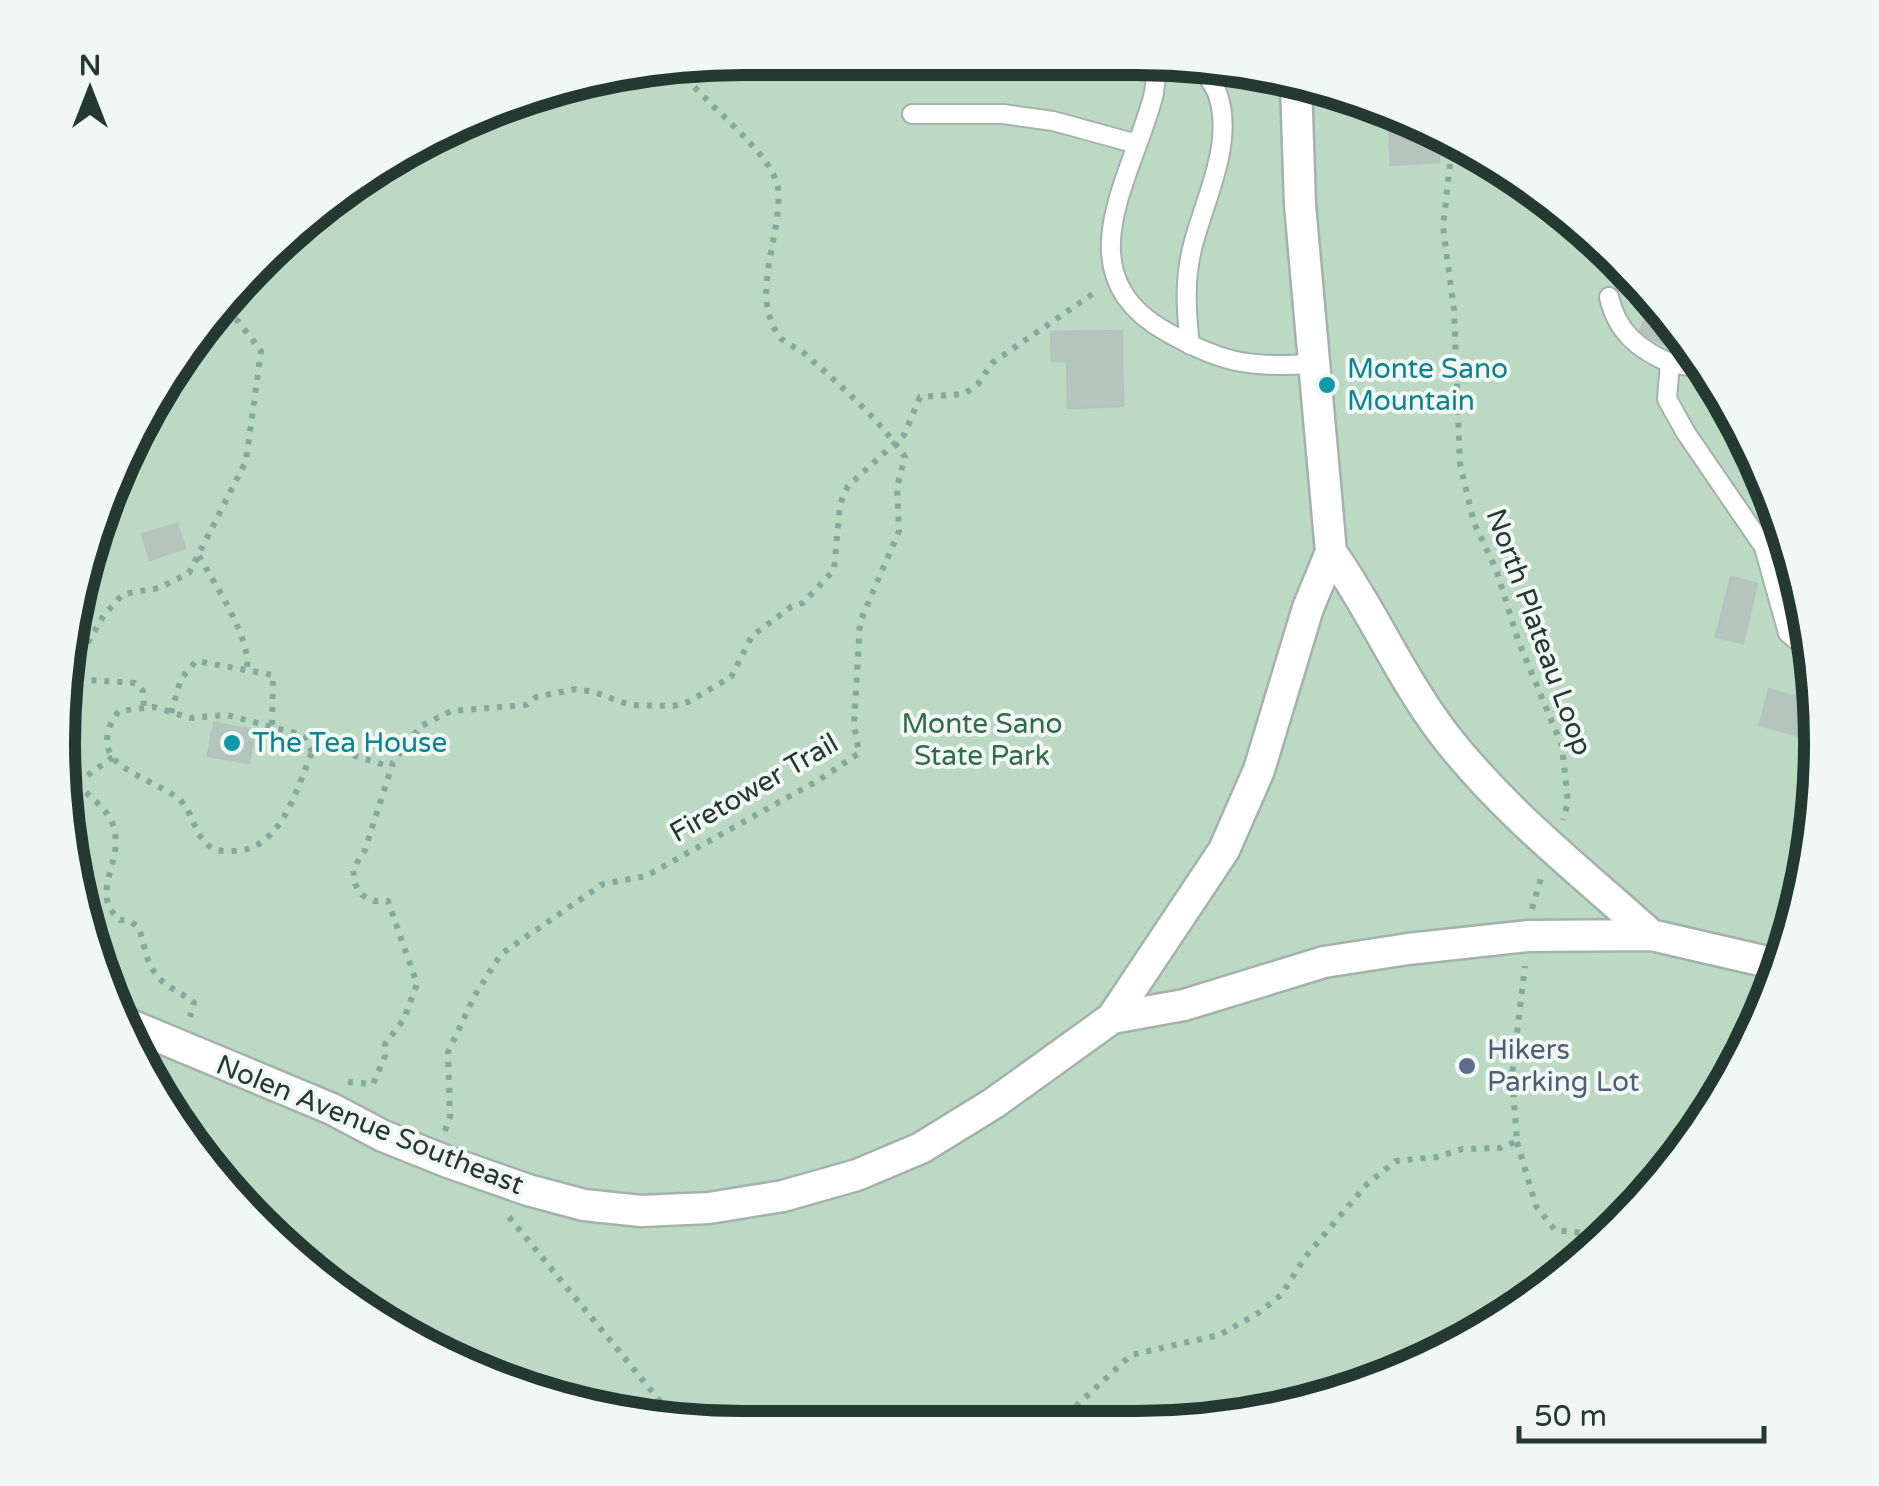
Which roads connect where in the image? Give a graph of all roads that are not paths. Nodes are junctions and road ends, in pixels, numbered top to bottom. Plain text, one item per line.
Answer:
1 (1156, 75) edge
2 (1209, 79) edge
3 (1296, 95) edge
4 (912, 114) dead end
5 (1137, 144) junction
6 (1609, 297) dead end
7 (1190, 344) junction
8 (1670, 363) junction
9 (1312, 364) junction
10 (1686, 365) edge
11 (1331, 552) junction
12 (1795, 639) edge
13 (1651, 935) junction
14 (1767, 962) edge
15 (1112, 1018) junction
16 (140, 1030) edge

1 - 5 lane
2 - 7 lane
3 - 9 street
4 - 5 lane
5 - 7 lane
6 - 8 lane
7 - 9 lane
8 - 10 lane
8 - 12 lane
9 - 11 street
11 - 13 street
11 - 15 street, Nolen Avenue Southeast
13 - 14 street, Nolen Avenue Southeast
13 - 15 street, Nolen Avenue Southeast
15 - 16 street, Nolen Avenue Southeast

